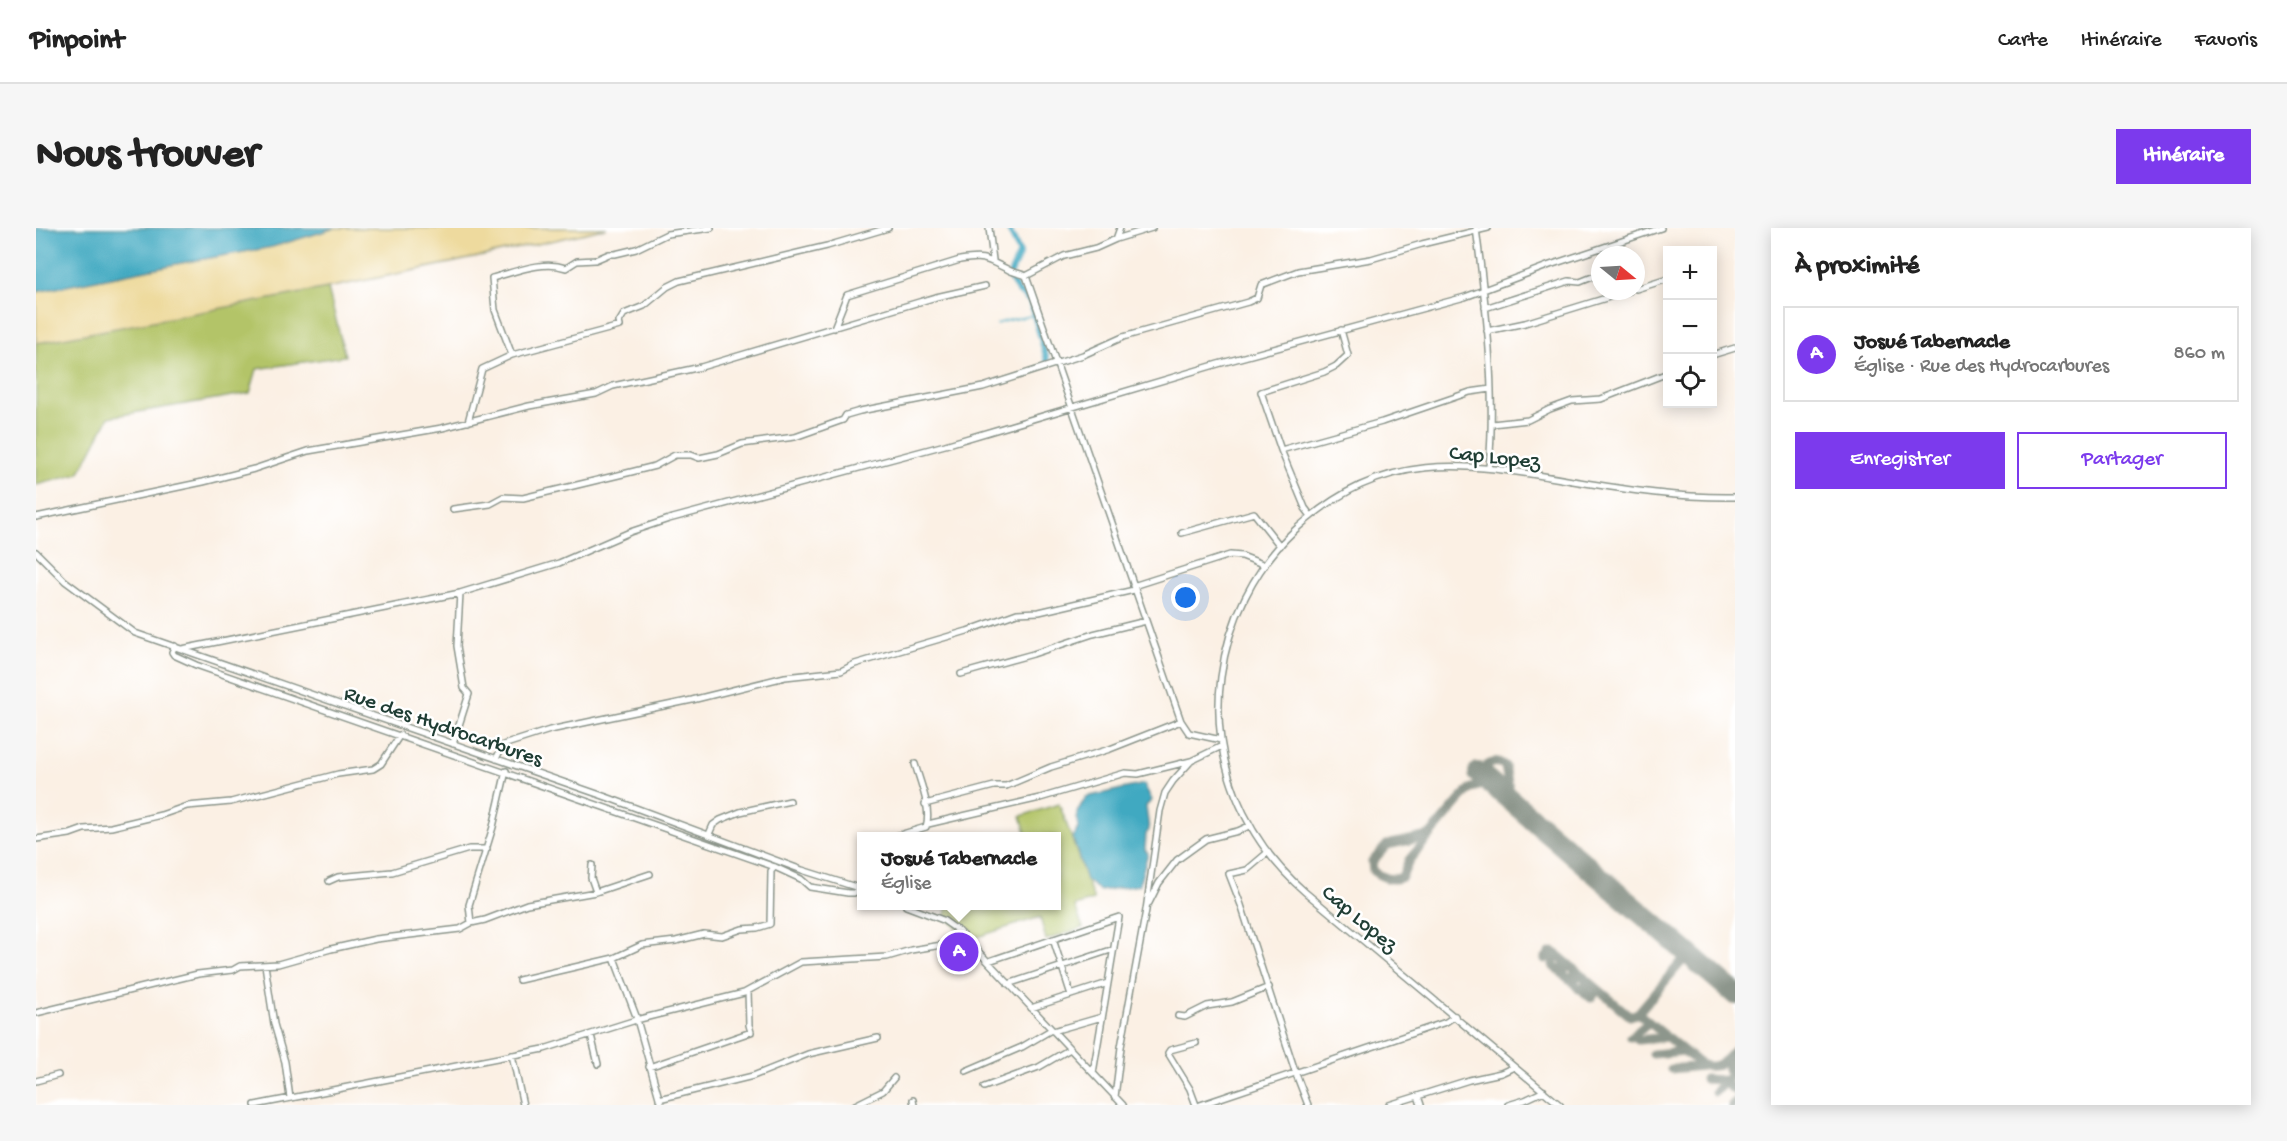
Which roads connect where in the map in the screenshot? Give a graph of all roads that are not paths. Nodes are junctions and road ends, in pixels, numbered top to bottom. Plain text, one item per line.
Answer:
1 (711, 228) edge
2 (888, 228) edge
3 (989, 228) edge
4 (1120, 228) edge
5 (1152, 228) edge
6 (1488, 228) edge
7 (1661, 228) edge
8 (1477, 230) edge
9 (1116, 239) junction
10 (993, 260) junction
11 (1026, 276) junction
12 (1591, 278) edge
13 (1663, 281) edge
14 (985, 286) dead end
15 (1645, 286) edge
16 (1483, 290) junction
17 (1600, 300) edge
18 (1485, 308) junction
19 (834, 328) junction
20 (1341, 330) junction
21 (1487, 331) junction
22 (1735, 348) edge
23 (1716, 354) edge
24 (512, 355) junction
25 (1056, 364) junction
26 (1663, 375) edge
27 (1491, 389) junction
28 (1072, 408) junction
29 (468, 422) junction
30 (1492, 424) junction
31 (1281, 450) junction
32 (1489, 467) junction
33 (1735, 497) edge
34 (453, 509) dead end
35 (1311, 516) junction
36 (36, 518) edge
37 (1182, 533) dead end
38 (1280, 546) junction
39 (36, 552) edge
40 (1265, 565) junction
41 (1134, 588) junction
42 (460, 593) junction
43 (1146, 621) junction
44 (175, 646) junction
45 (183, 649) junction
46 (961, 674) dead end
47 (1180, 721) junction
48 (400, 735) junction
49 (1221, 743) junction
50 (453, 744) junction
51 (496, 759) junction
52 (1191, 761) junction
53 (509, 764) junction
54 (915, 765) dead end
55 (506, 772) junction
56 (790, 801) dead end
57 (925, 804) junction
58 (678, 822) junction
59 (928, 824) junction
60 (1249, 826) junction
61 (674, 831) junction
62 (919, 832) edge
63 (709, 834) junction
64 (36, 839) edge
65 (487, 849) junction
66 (1267, 853) junction
67 (592, 865) dead end
68 (775, 867) junction
69 (650, 874) dead end
70 (328, 881) dead end
71 (857, 886) edge
72 (857, 890) edge
73 (596, 892) junction
74 (917, 910) edge
75 (1146, 910) junction
76 (471, 923) junction
77 (960, 932) junction
78 (1053, 939) junction
79 (1114, 949) junction
80 (614, 958) junction
81 (989, 961) junction
82 (265, 965) junction
83 (1061, 967) junction
84 (519, 980) dead end
85 (1108, 983) junction
86 (1008, 984) junction
87 (1269, 987) junction
88 (748, 991) junction
89 (1071, 995) junction
90 (1030, 1008) junction
91 (36, 1013) edge
92 (1178, 1016) dead end
93 (1455, 1016) junction
94 (1102, 1017) junction
95 (636, 1020) junction
96 (1052, 1030) junction
97 (591, 1035) junction
98 (878, 1038) dead end
99 (1196, 1042) dead end
100 (1070, 1049) junction
101 (512, 1055) junction
102 (598, 1064) dead end
103 (650, 1067) junction
104 (1514, 1067) junction
105 (966, 1071) dead end
106 (1093, 1073) junction
107 (1296, 1074) junction
108 (58, 1075) dead end
109 (894, 1078) dead end
110 (36, 1081) edge
111 (984, 1087) dead end
112 (1544, 1092) junction
113 (1418, 1096) junction
114 (1114, 1097) junction
115 (290, 1098) junction
116 (660, 1102) edge
117 (1523, 1103) edge
118 (255, 1105) edge
119 (523, 1105) edge
120 (855, 1105) edge
121 (1123, 1105) edge
122 (1198, 1105) edge
123 (1308, 1105) edge
124 (1389, 1105) edge
125 (1421, 1105) edge
126 (1508, 1105) edge
127 (1560, 1105) edge

1 - 24 street
2 - 24 street
3 - 10 street
4 - 9 street
5 - 9 street
6 - 8 street
7 - 16 street
8 - 16 street
8 - 25 street
9 - 11 street
10 - 11 street
10 - 19 street
11 - 25 street
12 - 18 street
13 - 15 street
14 - 19 street
16 - 18 street
16 - 20 street
17 - 21 street
18 - 21 street
19 - 29 street
20 - 28 street
20 - 31 street
21 - 27 street
22 - 23 street
24 - 29 street
25 - 28 street
25 - 34 street
26 - 30 street
27 - 30 street
27 - 31 street
28 - 41 street
28 - 42 street
29 - 36 street
30 - 32 street
31 - 35 street
32 - 33 street, Cap Lopez
32 - 35 street, Cap Lopez
35 - 38 street, Cap Lopez
37 - 38 street
38 - 40 street, Cap Lopez
39 - 44 street, Rue des Hydrocarbures
40 - 41 street
40 - 49 street, Cap Lopez
41 - 43 street
41 - 51 street
42 - 45 street
42 - 50 street
43 - 46 street
43 - 47 street
44 - 45 street, Rue des Hydrocarbures
44 - 48 street
45 - 50 street, Rue des Hydrocarbures
47 - 49 street
47 - 57 street
48 - 55 street
48 - 64 street
49 - 52 street
49 - 60 street, Cap Lopez
50 - 51 street, Rue des Hydrocarbures
51 - 53 street, Rue des Hydrocarbures
52 - 59 street
52 - 75 street
53 - 55 street
53 - 58 street, Rue des Hydrocarbures
54 - 57 street
55 - 61 street
55 - 65 street
56 - 63 street
57 - 59 street
58 - 61 street
58 - 63 street, Rue des Hydrocarbures
59 - 62 street
60 - 66 street, Cap Lopez
60 - 75 street
61 - 68 street
63 - 71 street, Rue des Hydrocarbures
65 - 70 street
65 - 76 street
66 - 87 street
66 - 93 street, Cap Lopez
67 - 73 street
68 - 72 street
68 - 80 street
69 - 73 street
73 - 76 street
74 - 77 street
75 - 114 street
76 - 82 street
77 - 81 street
77 - 88 street
78 - 79 street
78 - 81 street
78 - 83 street
79 - 83 street
79 - 85 street
80 - 84 street
80 - 95 street
81 - 86 street
82 - 91 street
82 - 115 street
83 - 86 street
83 - 89 street
85 - 89 street
85 - 94 street
86 - 90 street
87 - 92 street
87 - 107 street
88 - 95 street
88 - 103 street
89 - 90 street
90 - 96 street
93 - 104 street, Cap Lopez
93 - 107 street
94 - 96 street
94 - 106 street
95 - 97 street
95 - 103 street
96 - 100 street
96 - 105 street
97 - 101 street
97 - 102 street
98 - 116 street
99 - 122 street
100 - 106 street
100 - 111 street
101 - 115 street
101 - 119 street
103 - 116 street
104 - 112 street, Cap Lopez
104 - 113 street
106 - 114 street
107 - 122 street
107 - 123 street
108 - 110 street
109 - 120 street
112 - 117 street
112 - 127 street, Cap Lopez
113 - 124 street
113 - 125 street
114 - 121 street
115 - 118 street
117 - 126 street

